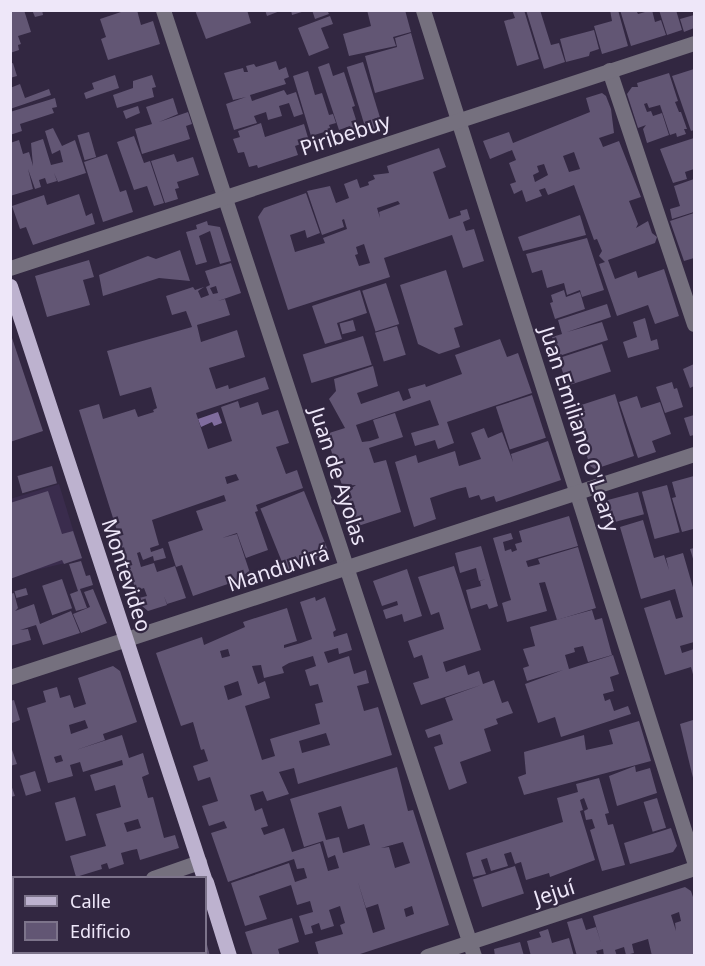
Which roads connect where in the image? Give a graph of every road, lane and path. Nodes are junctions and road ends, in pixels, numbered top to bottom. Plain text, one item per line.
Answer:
1 (163, 10) edge
2 (423, 10) edge
3 (694, 43) edge
4 (609, 70) junction
5 (459, 119) junction
6 (225, 197) junction
7 (10, 268) edge
8 (10, 286) edge
9 (694, 324) edge
10 (694, 454) edge
11 (578, 492) junction
12 (347, 567) junction
13 (126, 639) junction
14 (10, 677) edge
15 (694, 861) edge
16 (199, 862) junction
17 (694, 868) edge
18 (159, 876) edge
19 (203, 876) edge
20 (207, 885) edge
21 (472, 949) edge
22 (229, 956) edge
23 (427, 956) edge

1 - 6 street, Juan de Ayolas
2 - 5 street, Juan Emiliano O'Leary
3 - 4 street, Piribebuy
4 - 5 street, Piribebuy
4 - 9 street
5 - 6 street, Piribebuy
5 - 11 street, Juan Emiliano O'Leary
6 - 7 street, Piribebuy
6 - 12 street, Juan de Ayolas
8 - 13 main road, Montevideo
10 - 11 street, Manduvirá
11 - 12 street, Manduvirá
11 - 15 street, Juan Emiliano O'Leary
12 - 13 street, Manduvirá
12 - 21 street, Juan de Ayolas
13 - 14 street, Manduvirá
13 - 16 main road, Montevideo
16 - 18 street
16 - 19 main road, Montevideo
17 - 21 street, Jejuí
20 - 22 main road
21 - 23 street, Jejuí

